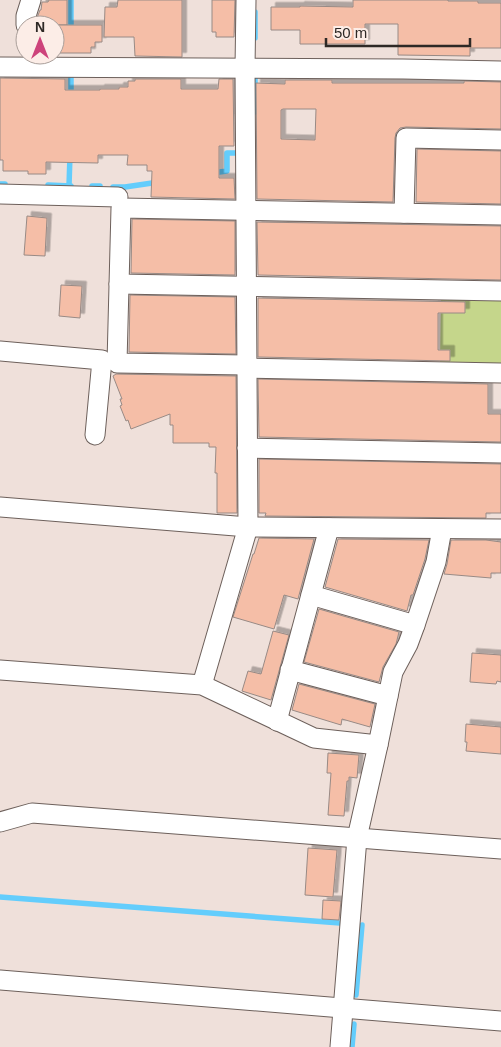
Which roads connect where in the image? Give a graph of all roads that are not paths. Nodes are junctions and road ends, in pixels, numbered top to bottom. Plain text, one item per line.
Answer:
1 (31, 0) edge
2 (246, 0) edge
3 (26, 15) edge
4 (65, 62) edge
5 (15, 64) edge
6 (0, 67) edge
7 (245, 68) junction
8 (501, 71) edge
9 (501, 140) edge
10 (0, 194) edge
11 (118, 197) dead end
12 (246, 211) junction
13 (404, 214) junction
14 (501, 215) edge
15 (119, 284) junction
16 (247, 286) junction
17 (501, 291) edge
18 (0, 351) edge
19 (246, 367) junction
20 (501, 372) edge
21 (95, 435) dead end
22 (247, 448) junction
23 (501, 453) edge
24 (0, 507) edge
25 (248, 527) junction
26 (329, 528) junction
27 (442, 529) junction
28 (501, 529) edge
29 (311, 595) junction
30 (415, 625) junction
31 (0, 670) edge
32 (290, 670) junction
33 (202, 685) junction
34 (388, 696) junction
35 (276, 721) junction
36 (378, 745) junction
37 (0, 822) edge
38 (357, 838) junction
39 (501, 849) edge
40 (0, 980) edge
41 (343, 1008) junction
42 (501, 1021) edge
43 (340, 1047) edge

1 - 3 street
2 - 7 street
4 - 7 street
5 - 6 street
7 - 8 street
7 - 12 street
9 - 13 street
10 - 11 street
12 - 13 street
12 - 15 street
12 - 16 street
13 - 14 street
15 - 16 street
15 - 19 street
16 - 17 street
16 - 19 street
18 - 21 street
19 - 20 street
19 - 22 street
22 - 23 street
22 - 25 street
24 - 25 street
25 - 26 street
25 - 33 street
26 - 27 street
26 - 29 street
27 - 28 street
27 - 30 street
29 - 30 street
29 - 32 street
30 - 34 street
31 - 33 street
32 - 34 street
32 - 35 street
33 - 35 street
34 - 36 street
35 - 36 street
36 - 38 street
37 - 38 street
38 - 39 street
38 - 41 street
40 - 41 street
41 - 42 street
41 - 43 street

